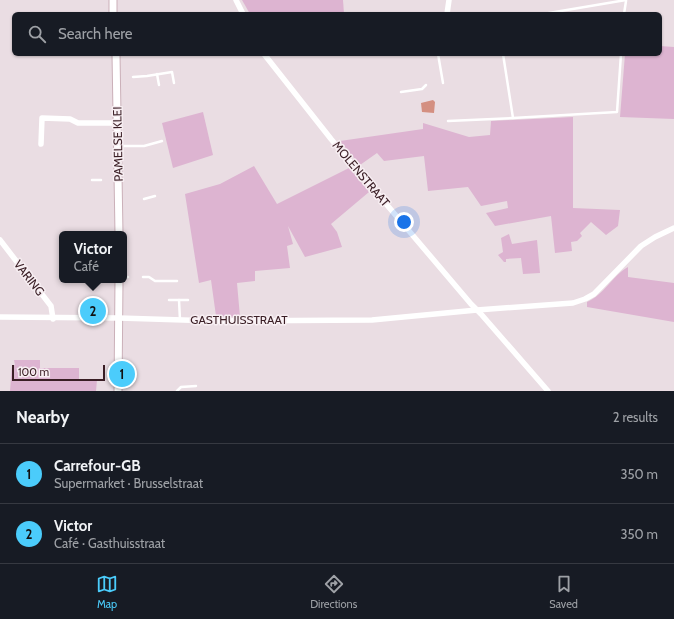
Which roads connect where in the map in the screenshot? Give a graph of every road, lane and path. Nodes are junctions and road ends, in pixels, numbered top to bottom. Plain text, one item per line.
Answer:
1 (113, 0) edge
2 (236, 0) edge
3 (449, 0) edge
4 (626, 0) edge
5 (113, 12) edge
6 (242, 12) edge
7 (447, 12) edge
8 (555, 12) edge
9 (624, 12) edge
10 (116, 56) edge
11 (266, 56) edge
12 (438, 56) edge
13 (503, 56) edge
14 (621, 56) edge
15 (156, 74) junction
16 (133, 77) dead end
17 (174, 83) dead end
18 (443, 83) dead end
19 (159, 85) dead end
20 (426, 85) dead end
21 (401, 92) dead end
22 (42, 110) dead end
23 (42, 118) junction
24 (513, 118) junction
25 (448, 121) dead end
26 (118, 123) junction
27 (162, 140) dead end
28 (41, 144) dead end
29 (118, 146) junction
30 (92, 180) dead end
31 (101, 180) dead end
32 (155, 196) dead end
33 (144, 199) dead end
34 (674, 228) edge
35 (119, 231) edge
36 (0, 240) edge
37 (143, 277) dead end
38 (177, 281) dead end
39 (119, 283) edge
40 (169, 300) dead end
41 (179, 300) junction
42 (188, 300) dead end
43 (477, 310) junction
44 (0, 318) edge
45 (53, 318) junction
46 (119, 318) junction
47 (180, 320) junction
48 (196, 386) dead end
49 (118, 391) edge
50 (178, 391) edge
51 (548, 391) edge

1 - 5 main road
2 - 6 street
3 - 7 street
4 - 8 lane
4 - 9 lane
10 - 26 main road, PAMELSE KLEI
11 - 43 street, MOLENSTRAAT
12 - 18 lane
13 - 24 lane
14 - 24 lane
15 - 16 lane
15 - 17 lane
15 - 19 lane
20 - 21 lane
22 - 23 street
23 - 26 street
23 - 28 street
24 - 25 lane
26 - 29 main road, PAMELSE KLEI
27 - 29 lane
29 - 35 main road, PAMELSE KLEI
30 - 31 lane
32 - 33 lane
34 - 43 street, GASTHUISSTRAAT
36 - 45 street, VARING
37 - 38 lane
39 - 46 main road
40 - 41 lane
41 - 42 lane
41 - 47 lane
43 - 47 street, GASTHUISSTRAAT
43 - 51 street
44 - 45 street, GASTHUISSTRAAT
45 - 46 street, GASTHUISSTRAAT
46 - 47 street, GASTHUISSTRAAT
46 - 49 main road
48 - 50 lane

